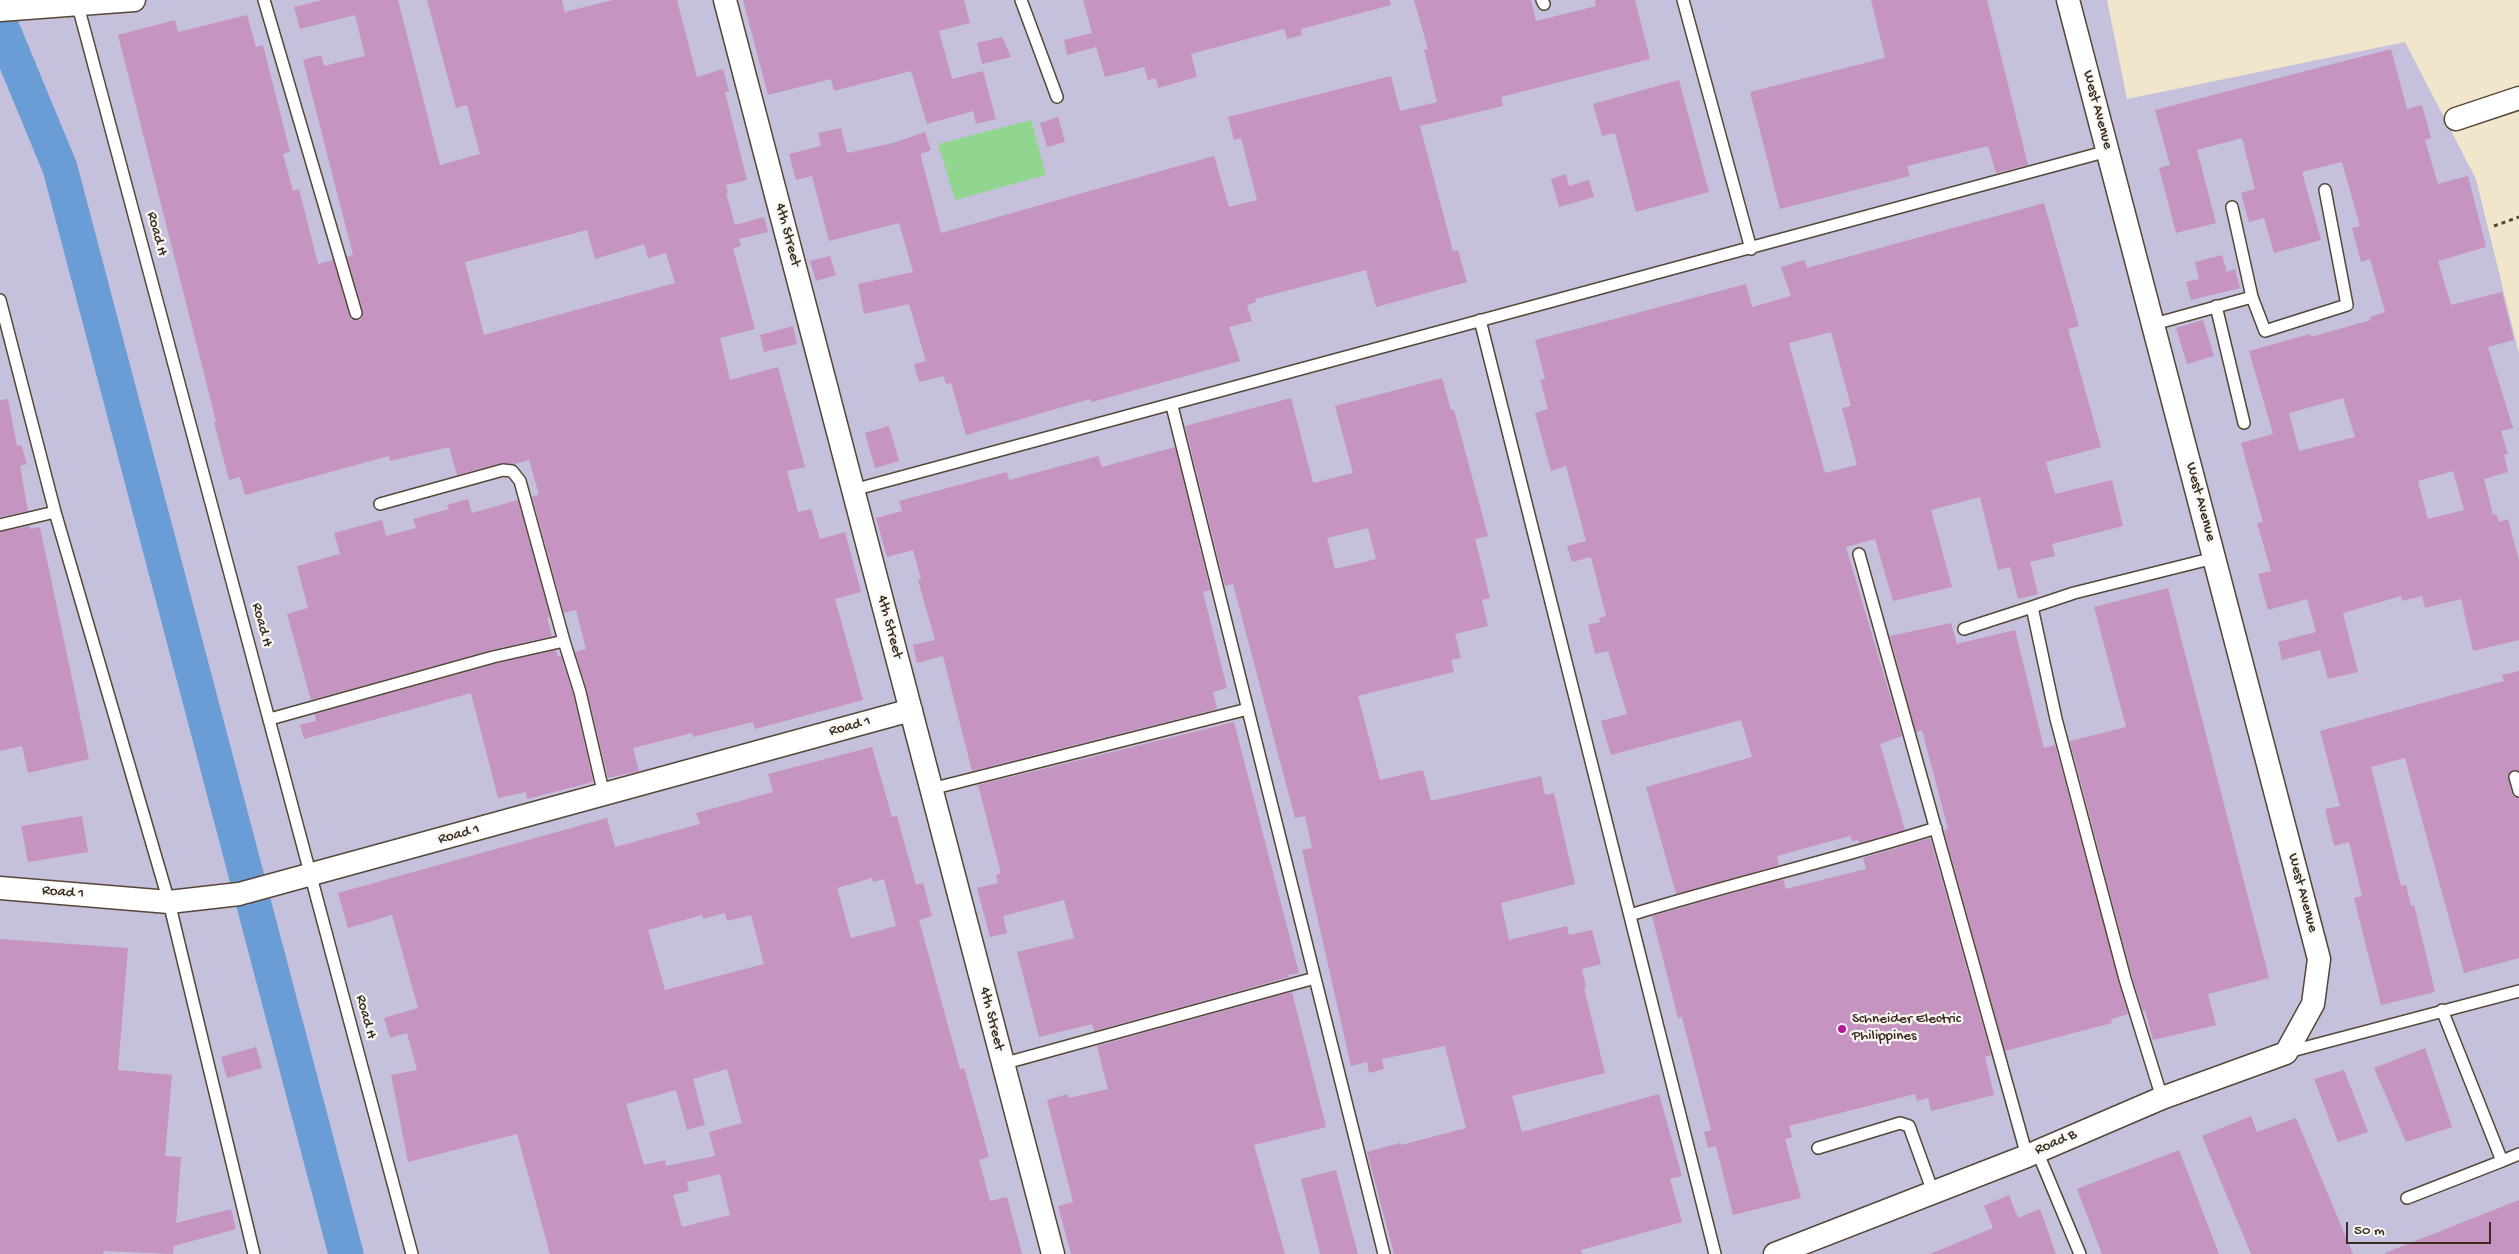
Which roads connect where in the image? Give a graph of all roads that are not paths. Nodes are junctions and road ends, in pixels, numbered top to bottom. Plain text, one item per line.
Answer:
1 (134, 0) edge
2 (264, 0) edge
3 (725, 0) edge
4 (1021, 0) edge
5 (1683, 0) edge
6 (2068, 0) edge
7 (78, 2) edge
8 (7, 9) edge
9 (1057, 97) dead end
10 (2519, 98) edge
11 (2456, 119) dead end
12 (2108, 151) junction
13 (2326, 190) dead end
14 (2232, 208) dead end
15 (1751, 249) junction
16 (2252, 297) junction
17 (0, 300) edge
18 (2216, 306) junction
19 (356, 313) dead end
20 (1480, 320) junction
21 (2154, 324) junction
22 (1172, 406) junction
23 (2244, 423) dead end
24 (853, 490) junction
25 (380, 504) dead end
26 (55, 512) junction
27 (0, 526) edge
28 (1859, 554) dead end
29 (2214, 558) junction
30 (2032, 607) junction
31 (1964, 629) dead end
32 (564, 641) junction
33 (1248, 709) junction
34 (911, 710) junction
35 (270, 719) junction
36 (2515, 777) dead end
37 (931, 789) junction
38 (2519, 791) edge
39 (604, 795) junction
40 (1936, 828) junction
41 (312, 876) junction
42 (0, 888) edge
43 (169, 902) junction
44 (1630, 915) junction
45 (1315, 978) junction
46 (2519, 991) edge
47 (2442, 1010) junction
48 (2286, 1052) junction
49 (1002, 1064) junction
50 (2162, 1098) junction
51 (1818, 1148) dead end
52 (2032, 1153) junction
53 (2519, 1154) edge
54 (2502, 1161) junction
55 (1933, 1192) junction
56 (2407, 1198) dead end
57 (254, 1254) edge
58 (412, 1254) edge
59 (1053, 1254) edge
60 (1384, 1254) edge
61 (1715, 1254) edge
62 (1775, 1254) edge
63 (2080, 1254) edge

1 - 7 street
2 - 19 lane
3 - 24 street, 4th Street
4 - 9 lane
5 - 15 lane
6 - 12 street, West Avenue
7 - 8 street
7 - 35 lane, Road H
10 - 11 street
12 - 15 lane
12 - 21 street, West Avenue
13 - 16 lane
14 - 16 lane
15 - 20 lane
16 - 18 lane
17 - 26 lane
18 - 21 lane
18 - 23 lane
20 - 22 lane
20 - 44 lane
21 - 29 street, West Avenue
22 - 24 lane
22 - 33 lane
24 - 34 street, 4th Street
25 - 32 lane
26 - 27 lane
26 - 43 lane
28 - 40 lane
29 - 30 lane
29 - 48 street, West Avenue
30 - 31 lane
30 - 50 lane
32 - 35 lane
32 - 39 lane
33 - 37 lane
33 - 45 lane
34 - 37 street, 4th Street
34 - 39 street, Road 1
35 - 41 lane, Road H
36 - 38 lane
37 - 49 street, 4th Street
39 - 41 street, Road 1
40 - 44 lane
40 - 52 lane
41 - 43 street, Road 1
41 - 58 lane, Road H
42 - 43 street, Road 1
43 - 57 lane
44 - 61 lane
45 - 49 lane
45 - 60 lane
46 - 47 lane
47 - 48 lane
47 - 54 lane
48 - 50 street, Road B
49 - 59 street, 4th Street
50 - 52 street, Road B
51 - 55 lane
52 - 55 street, Road B
52 - 63 lane
53 - 54 lane
54 - 56 lane
55 - 62 street, Road B

